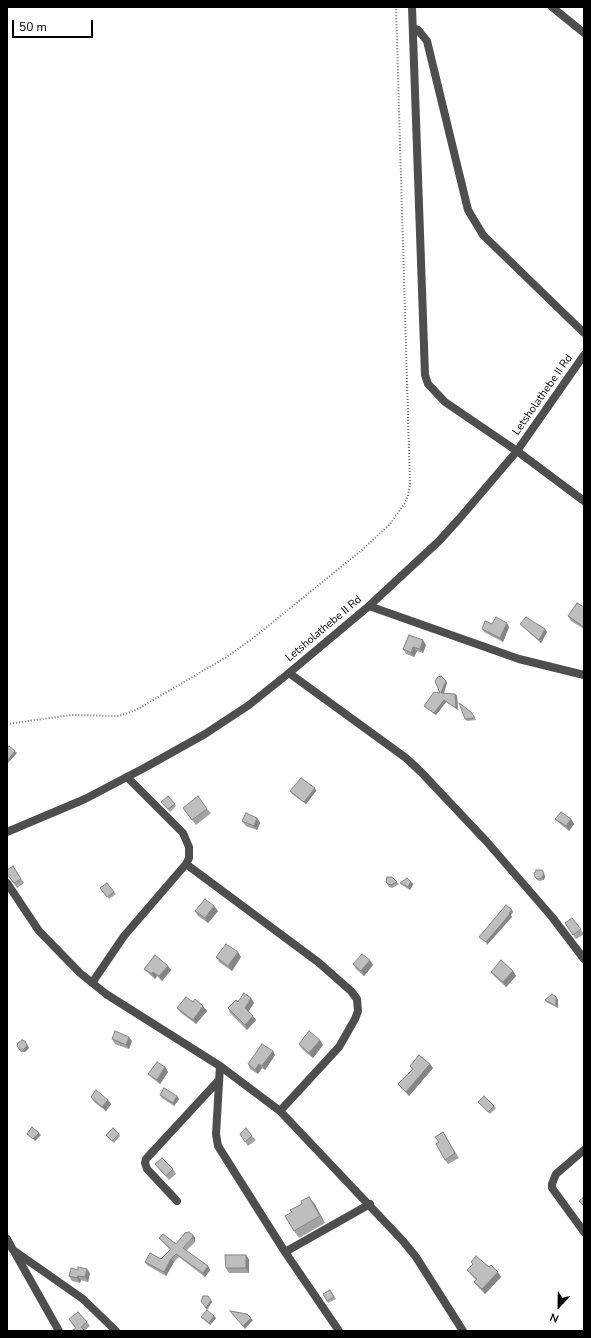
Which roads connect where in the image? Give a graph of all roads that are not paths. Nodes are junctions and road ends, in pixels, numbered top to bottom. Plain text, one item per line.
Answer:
1 (412, 7) edge
2 (552, 7) edge
3 (413, 28) junction
4 (584, 33) edge
5 (584, 333) edge
6 (584, 355) edge
7 (517, 451) junction
8 (584, 501) edge
9 (369, 606) junction
10 (290, 673) junction
11 (584, 675) edge
12 (127, 777) junction
13 (7, 832) edge
14 (186, 864) junction
15 (7, 883) edge
16 (584, 959) edge
17 (92, 983) junction
18 (220, 1066) junction
19 (219, 1080) junction
20 (280, 1110) junction
21 (584, 1150) edge
22 (177, 1201) dead end
23 (370, 1204) junction
24 (584, 1232) edge
25 (7, 1239) edge
26 (13, 1250) junction
27 (285, 1252) junction
28 (59, 1331) edge
29 (116, 1331) edge
30 (339, 1331) edge
31 (463, 1331) edge

1 - 3 street
2 - 4 street
3 - 5 street
3 - 7 street
6 - 7 street, Letsholathebe II Rd
7 - 8 street
7 - 9 street, Letsholathebe II Rd
9 - 10 street, Letsholathebe II Rd
9 - 11 street
10 - 12 street, Letsholathebe II Rd
10 - 16 street
12 - 13 street, Letsholathebe II Rd
12 - 14 street
14 - 17 street
14 - 20 street
15 - 17 street
17 - 18 street
18 - 19 street
18 - 20 street
19 - 22 street
19 - 27 street
20 - 23 street
21 - 24 street
23 - 27 street
23 - 31 street
25 - 26 street
26 - 28 street
26 - 29 street
27 - 30 street

